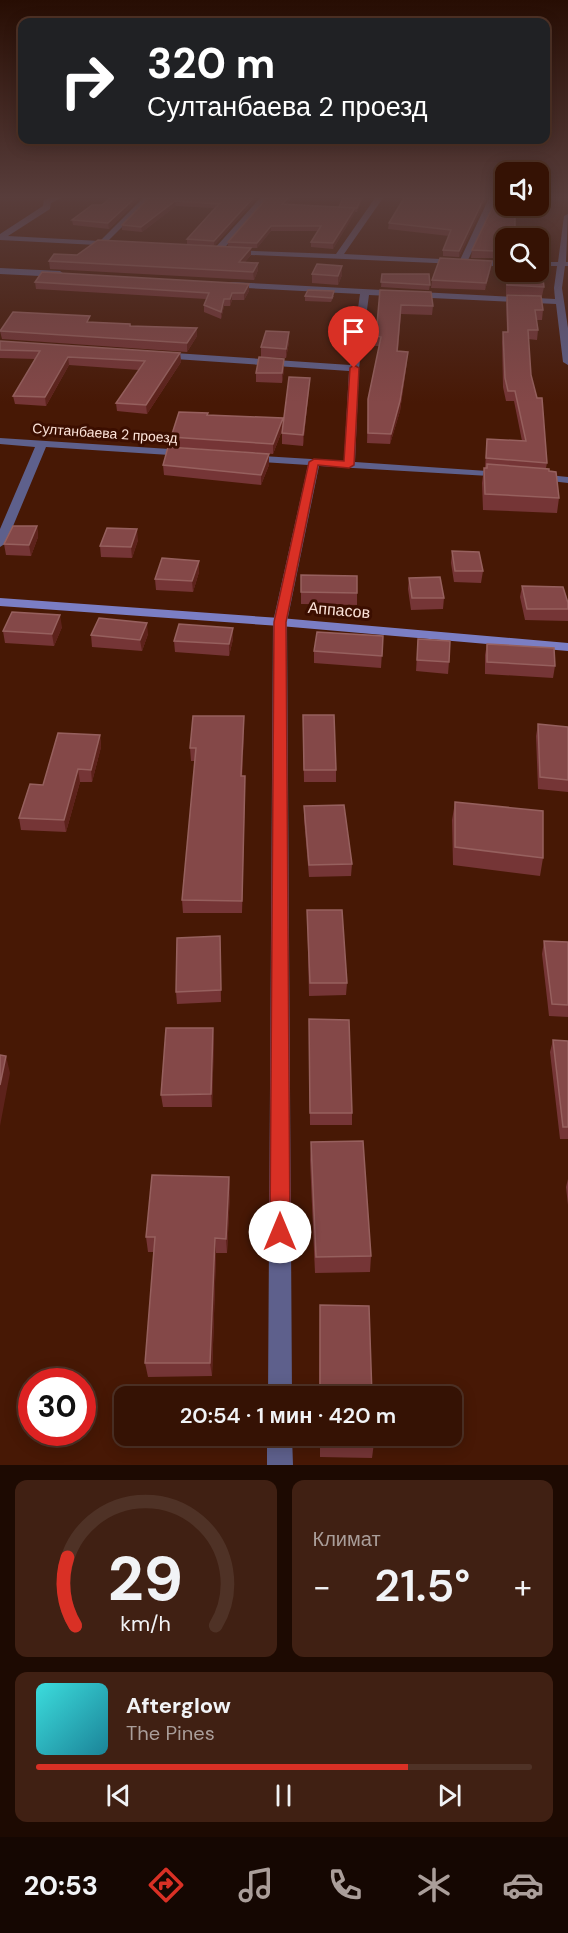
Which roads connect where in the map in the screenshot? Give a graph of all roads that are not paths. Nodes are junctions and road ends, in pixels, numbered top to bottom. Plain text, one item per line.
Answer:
1 (563, 266) edge
2 (0, 271) edge
3 (71, 275) edge
4 (224, 284) edge
5 (365, 293) junction
6 (560, 302) junction
7 (153, 354) edge
8 (568, 362) edge
9 (354, 368) junction
10 (0, 441) edge
11 (42, 444) junction
12 (196, 454) edge
13 (231, 457) edge
14 (314, 462) junction
15 (349, 465) junction
16 (568, 480) edge
17 (0, 543) edge
18 (0, 602) edge
19 (280, 622) junction
20 (568, 647) edge
21 (280, 1386) edge
22 (280, 1446) edge
23 (280, 1465) edge

1 - 6 street
2 - 3 street
4 - 5 street
5 - 6 street
5 - 9 street
6 - 8 street
7 - 9 street
9 - 15 street
10 - 11 street, Султанбаева 2 проезд
11 - 12 street, Султанбаева 2 проезд
11 - 17 street
13 - 14 street
14 - 15 street
14 - 19 street
15 - 16 street
18 - 19 street, Аппасов
19 - 20 street, Аппасов
19 - 21 street
22 - 23 street

